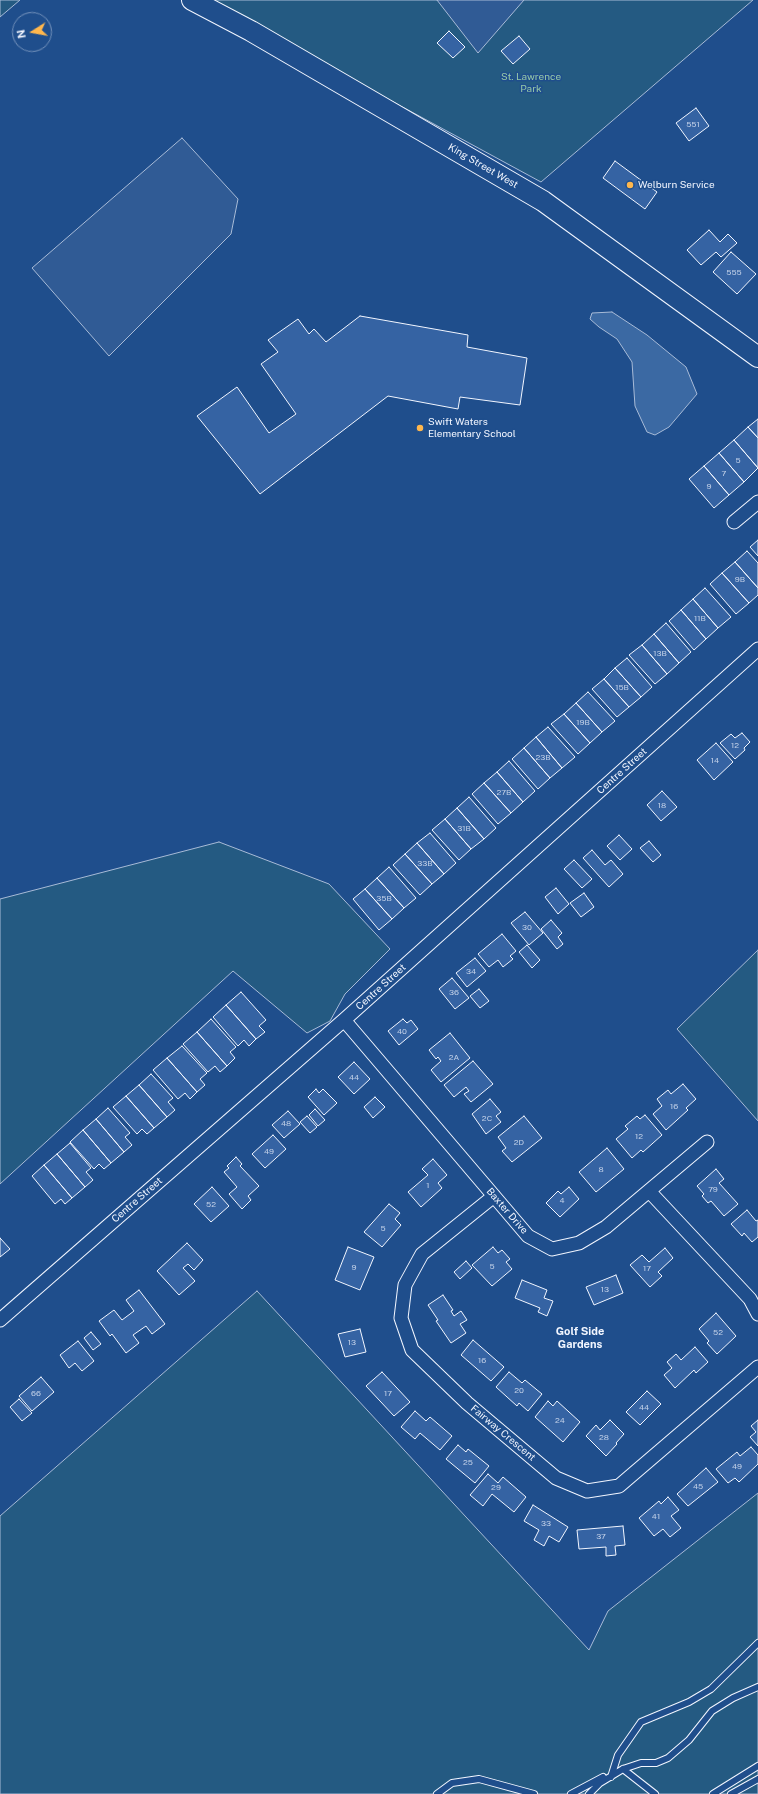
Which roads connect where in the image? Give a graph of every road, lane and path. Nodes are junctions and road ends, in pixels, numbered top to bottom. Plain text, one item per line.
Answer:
1 (192, 0) edge
2 (758, 357) edge
3 (758, 502) edge
4 (734, 522) dead end
5 (758, 649) edge
6 (344, 1020) junction
7 (707, 1142) dead end
8 (650, 1191) junction
9 (494, 1196) junction
10 (758, 1314) edge
11 (0, 1320) edge
12 (758, 1367) edge
13 (758, 1643) edge
14 (758, 1687) edge
15 (758, 1766) edge
16 (623, 1769) junction
17 (611, 1777) junction
18 (758, 1779) edge
19 (437, 1794) edge
20 (534, 1794) edge
21 (571, 1794) edge
22 (589, 1794) edge
23 (655, 1794) edge
24 (713, 1794) edge
25 (732, 1794) edge

1 - 2 main road, King Street West
3 - 4 street
5 - 6 street, Centre Street
6 - 9 street, Baxter Drive
6 - 11 street, Centre Street
7 - 8 street, Baxter Drive
8 - 9 street, Baxter Drive
8 - 10 street
9 - 12 street, Fairway Crescent
13 - 17 lane
14 - 16 lane
15 - 24 lane
16 - 17 lane
16 - 23 lane
17 - 21 lane
17 - 22 lane
18 - 25 lane
19 - 20 lane

